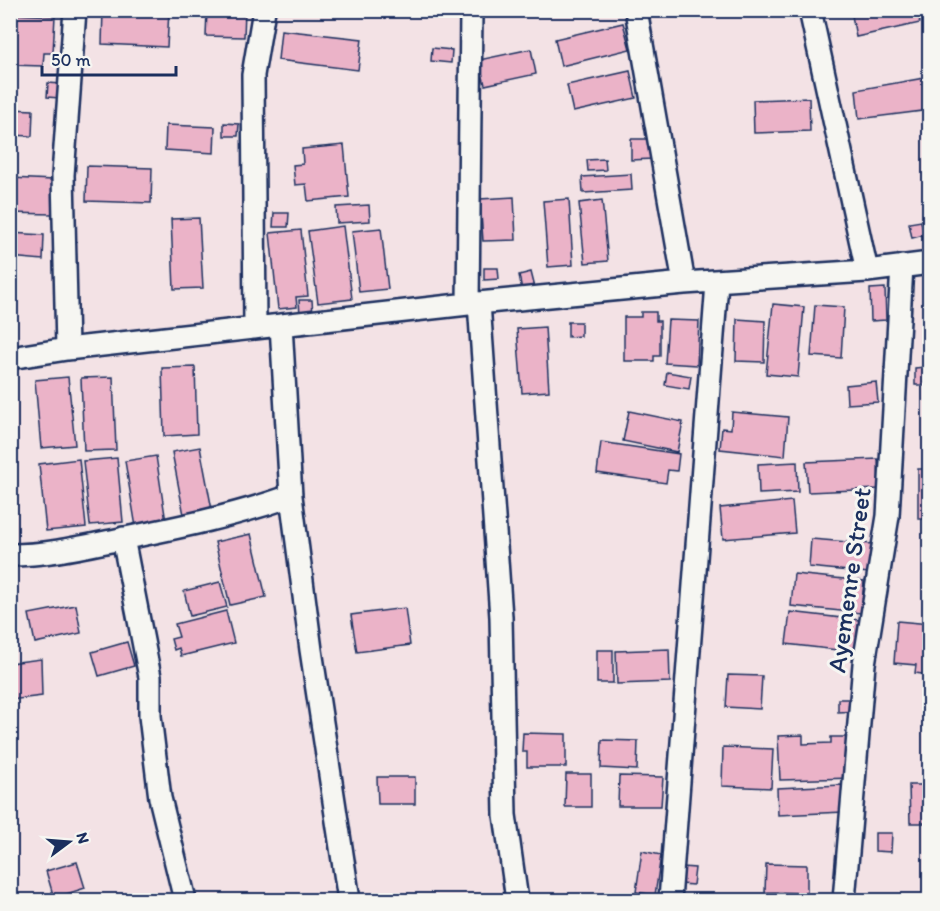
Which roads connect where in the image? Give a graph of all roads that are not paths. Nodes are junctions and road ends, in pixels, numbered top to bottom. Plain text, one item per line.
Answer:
1 (75, 10) edge
2 (264, 10) edge
3 (471, 10) edge
4 (636, 10) edge
5 (810, 10) edge
6 (930, 263) edge
7 (902, 266) junction
8 (867, 271) junction
9 (684, 283) junction
10 (717, 283) junction
11 (473, 304) junction
12 (281, 325) junction
13 (255, 328) junction
14 (67, 349) junction
15 (10, 358) edge
16 (291, 496) junction
17 (123, 538) junction
18 (10, 555) edge
19 (185, 900) edge
20 (349, 900) edge
21 (517, 900) edge
22 (670, 900) edge
23 (844, 900) edge

1 - 14 street
2 - 13 street
3 - 11 street
4 - 9 street
5 - 8 street
6 - 7 street
7 - 8 street
7 - 23 street, Ayemenre Street
8 - 10 street
9 - 10 street
9 - 11 street
10 - 22 street
11 - 12 street
11 - 21 street
12 - 13 street
12 - 16 street
13 - 14 street
14 - 15 street
16 - 17 street
16 - 20 street
17 - 18 street
17 - 19 street

